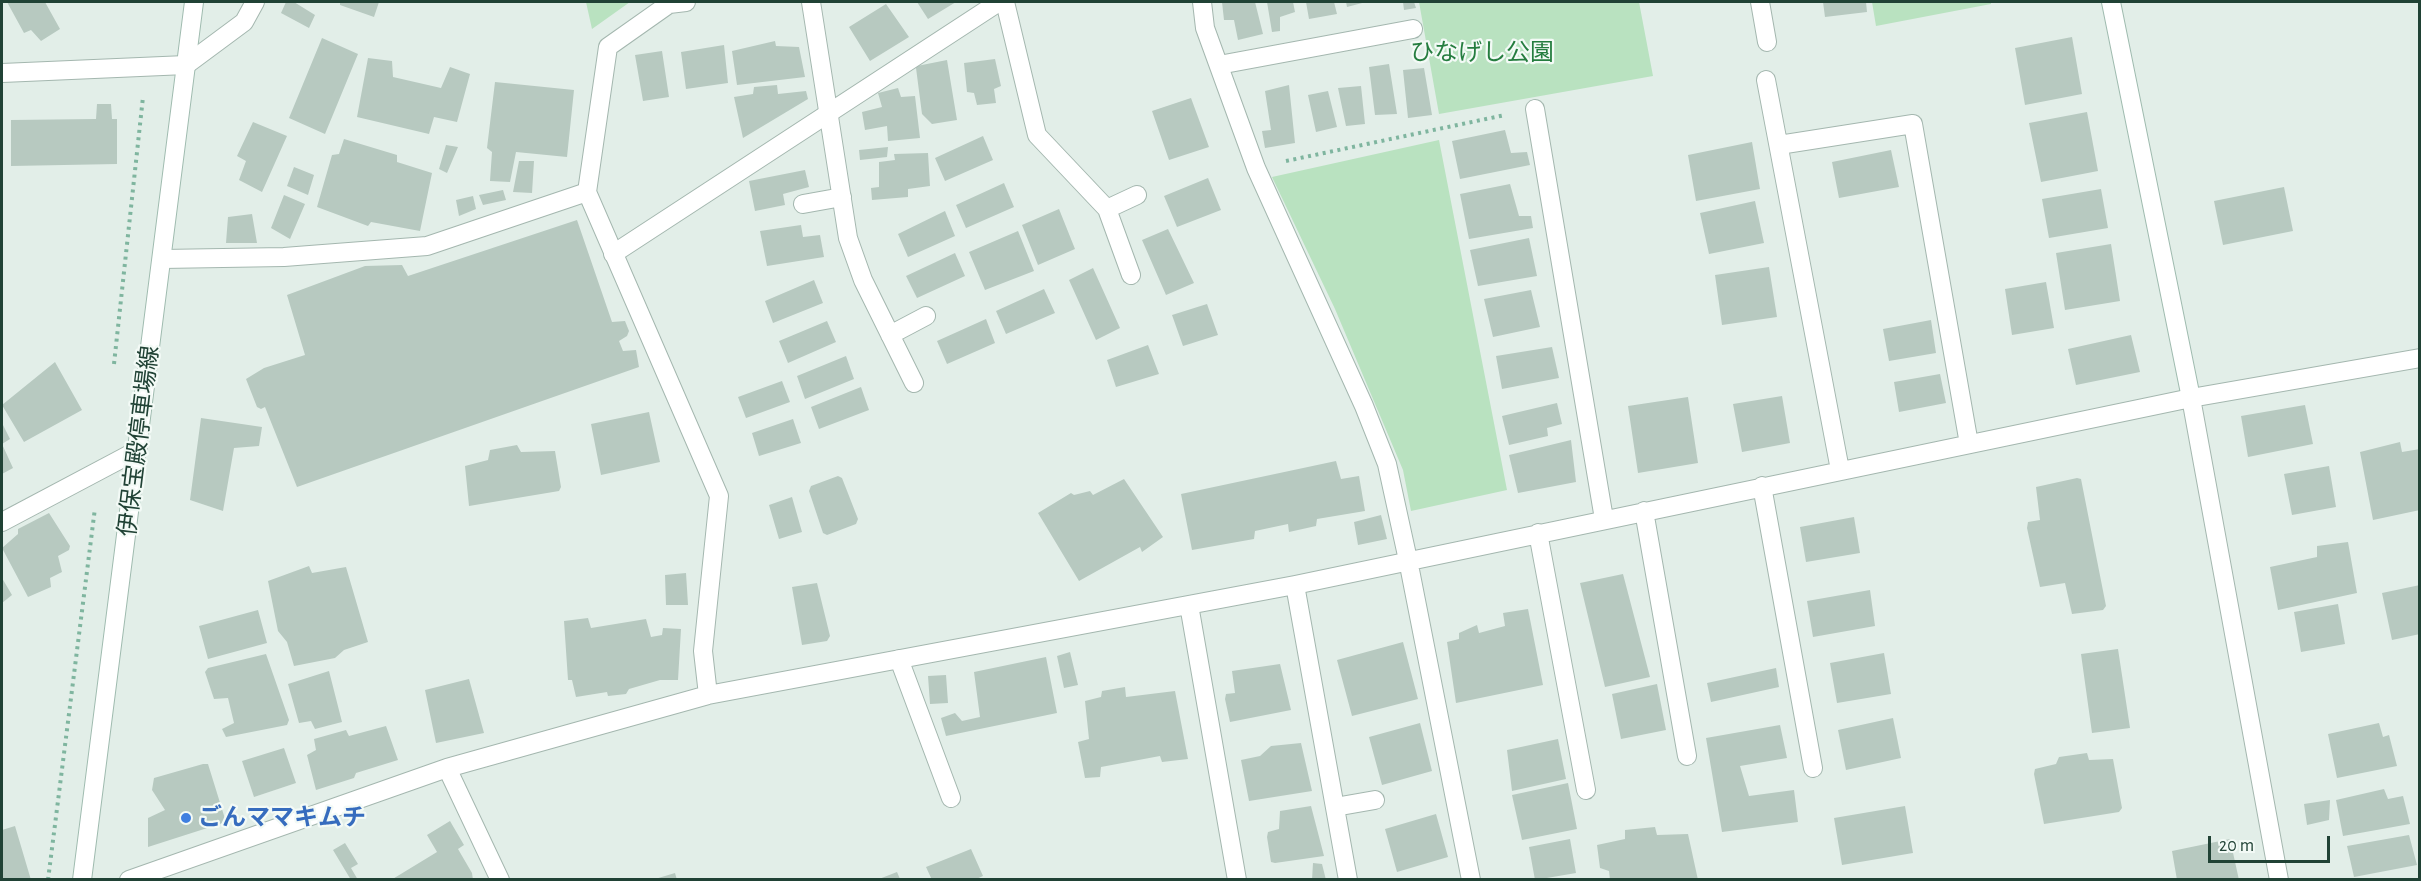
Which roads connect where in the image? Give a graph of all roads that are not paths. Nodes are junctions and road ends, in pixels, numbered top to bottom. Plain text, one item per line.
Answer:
1 (194, 2) edge
2 (255, 2) edge
3 (675, 2) edge
4 (811, 2) edge
5 (999, 2) edge
6 (1005, 2) edge
7 (1202, 2) edge
8 (1760, 2) edge
9 (2111, 2) edge
10 (1413, 29) dead end
11 (1767, 42) dead end
12 (186, 64) junction
13 (1219, 65) junction
14 (2, 73) edge
15 (1766, 80) dead end
16 (1535, 109) road end
17 (829, 113) junction
18 (1779, 146) junction
19 (587, 192) junction
20 (1137, 195) dead end
21 (842, 197) junction
22 (803, 204) dead end
23 (1107, 209) junction
24 (614, 254) junction
25 (162, 259) junction
26 (1131, 275) dead end
27 (926, 316) dead end
28 (890, 334) junction
29 (2420, 358) edge
30 (914, 383) dead end
31 (2191, 398) junction
32 (1969, 444) junction
33 (138, 450) junction
34 (1840, 470) junction
35 (1762, 486) junction
36 (1644, 511) junction
37 (1604, 519) junction
38 (2, 522) edge
39 (1538, 533) junction
40 (1408, 560) junction
41 (1296, 585) junction
42 (1189, 605) junction
43 (898, 659) junction
44 (708, 695) junction
45 (1687, 756) dead end
46 (447, 768) junction
47 (1813, 768) dead end
48 (1586, 790) dead end
49 (951, 798) dead end
50 (1375, 800) dead end
51 (1335, 807) junction
52 (82, 879) edge
53 (129, 879) edge
54 (500, 879) edge
55 (1237, 879) edge
56 (1348, 879) edge
57 (1471, 879) edge
58 (2279, 879) edge

1 - 12 street, 伊保宝殿停車場線
2 - 12 street
3 - 19 street
4 - 17 street
5 - 17 street
6 - 23 street
7 - 13 street
8 - 11 street
9 - 31 street
10 - 13 street
12 - 14 street
12 - 25 street, 伊保宝殿停車場線
13 - 40 street
15 - 18 street
16 - 37 street
17 - 21 street
17 - 24 street
18 - 32 street
18 - 34 street
19 - 24 street
19 - 25 street
20 - 23 street
21 - 22 street
21 - 28 street
23 - 26 street
24 - 44 street
25 - 33 street, 伊保宝殿停車場線
27 - 28 street
28 - 30 street
29 - 31 street
31 - 32 street
31 - 58 street
32 - 34 street
33 - 38 street
33 - 52 street, 伊保宝殿停車場線
34 - 35 street
35 - 36 street
35 - 47 street
36 - 37 street
36 - 45 street
37 - 39 street
39 - 40 street
39 - 48 street
40 - 41 street
40 - 57 street
41 - 42 street
41 - 51 street
42 - 43 street
42 - 55 street
43 - 44 street
43 - 49 street
44 - 46 street
46 - 53 street
46 - 54 street
50 - 51 street
51 - 56 street

